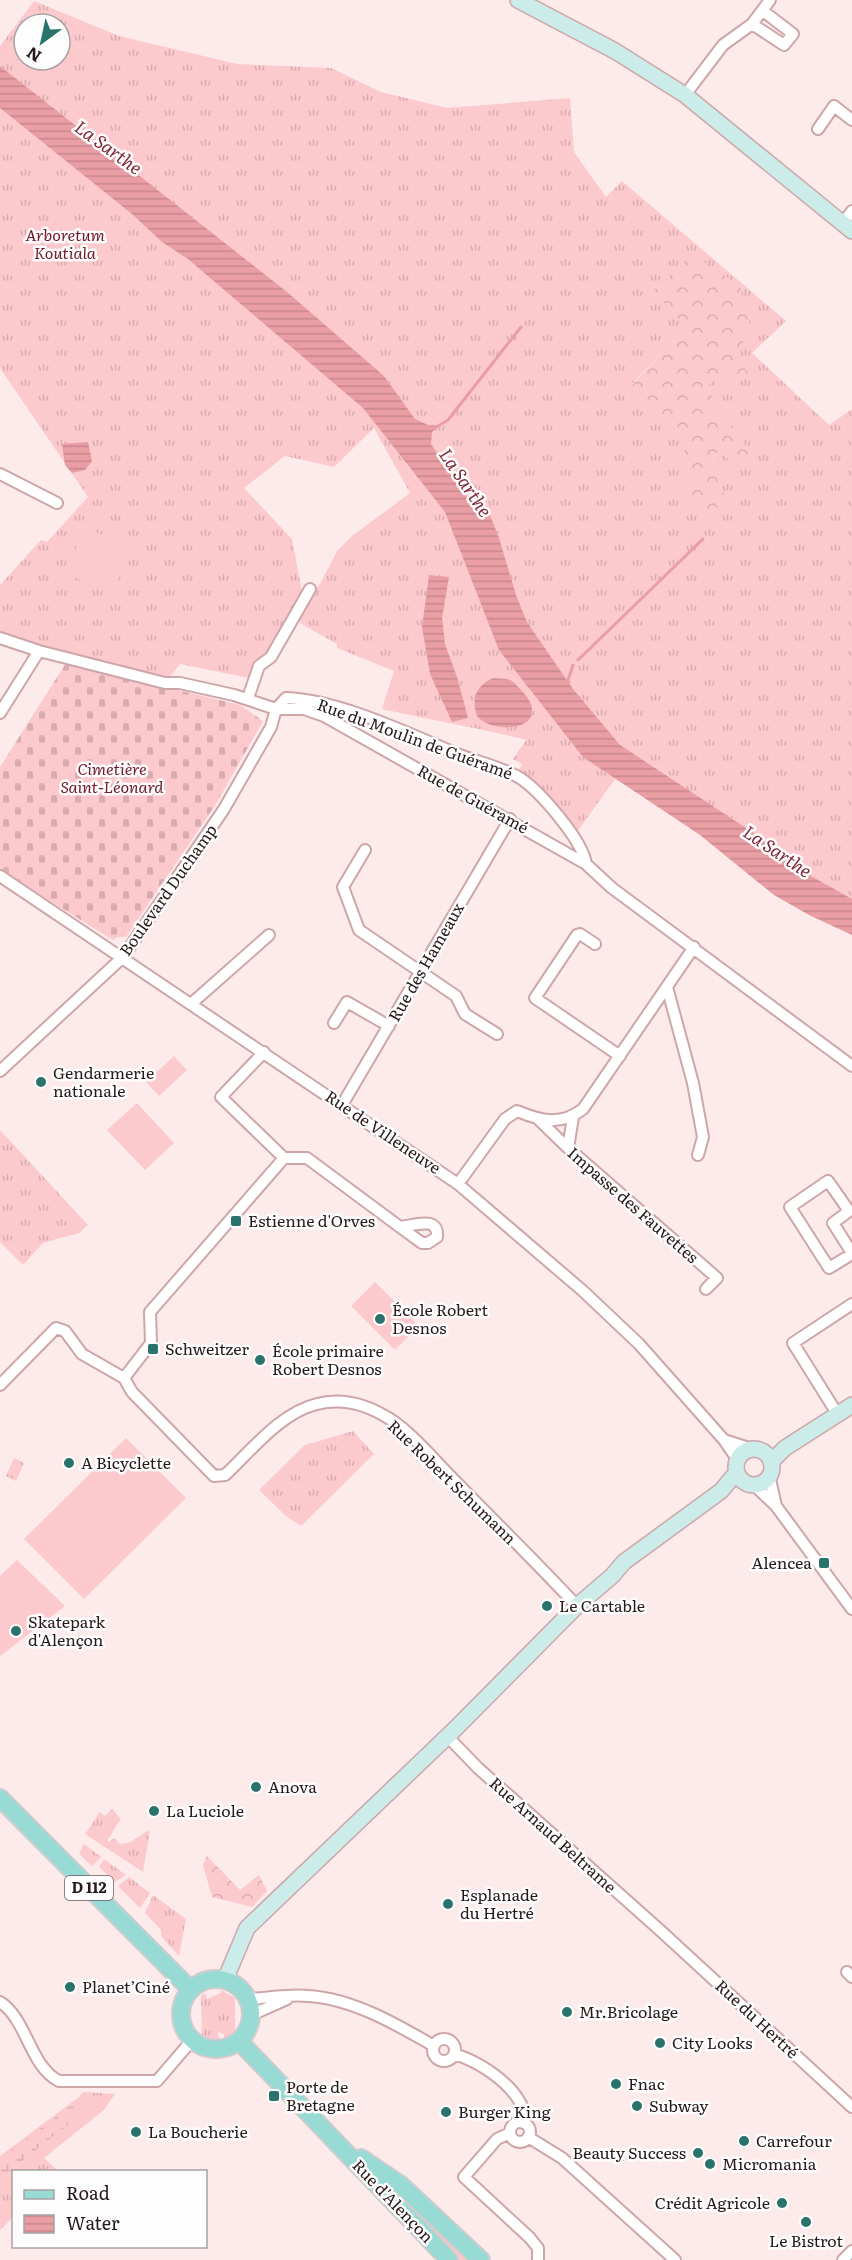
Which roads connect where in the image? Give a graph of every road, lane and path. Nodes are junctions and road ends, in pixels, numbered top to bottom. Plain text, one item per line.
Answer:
1 (518, 0) edge
2 (770, 0) edge
3 (763, 11) junction
4 (752, 24) junction
5 (685, 95) junction
6 (852, 120) edge
7 (818, 129) dead end
8 (849, 222) edge
9 (0, 474) edge
10 (57, 504) dead end
11 (310, 589) dead end
12 (0, 638) edge
13 (39, 651) junction
14 (248, 698) junction
15 (276, 709) junction
16 (0, 712) edge
17 (510, 819) junction
18 (365, 850) dead end
19 (586, 864) junction
20 (0, 876) edge
21 (269, 935) dead end
22 (595, 944) dead end
23 (694, 947) junction
24 (123, 957) junction
25 (421, 971) junction
26 (667, 987) junction
27 (192, 1003) junction
28 (334, 1023) dead end
29 (389, 1026) junction
30 (497, 1034) dead end
31 (264, 1052) junction
32 (620, 1056) junction
33 (852, 1066) edge
34 (0, 1071) edge
35 (342, 1105) junction
36 (573, 1117) junction
37 (539, 1120) junction
38 (568, 1148) junction
39 (698, 1155) dead end
40 (284, 1158) junction
41 (458, 1184) junction
42 (400, 1227) dead end
43 (852, 1254) edge
44 (706, 1289) dead end
45 (852, 1304) edge
46 (124, 1378) junction
47 (0, 1385) edge
48 (852, 1406) edge
49 (838, 1415) junction
50 (723, 1440) junction
51 (764, 1460) junction
52 (743, 1474) junction
53 (776, 1506) junction
54 (574, 1603) junction
55 (852, 1609) edge
56 (447, 1736) junction
57 (0, 1798) edge
58 (662, 1932) joint
59 (225, 1980) junction
60 (191, 1990) junction
61 (293, 1996) junction
62 (0, 2002) edge
63 (250, 2007) junction
64 (192, 2039) junction
65 (239, 2041) junction
66 (852, 2107) edge
67 (523, 2123) junction
68 (510, 2133) junction
69 (528, 2137) junction
70 (337, 2142) junction
71 (852, 2251) edge
72 (674, 2259) edge
73 (449, 2260) edge
74 (481, 2260) edge
75 (538, 2260) edge
76 (843, 2260) edge

1 - 5 street
2 - 3 street
3 - 4 street
3 - 4 street
4 - 5 street
5 - 8 street
6 - 7 street
9 - 10 street
11 - 14 street
12 - 13 street, Rue de Guéramé
13 - 14 street, Rue de Guéramé
13 - 16 street
14 - 15 street, Rue de Guéramé
15 - 17 street, Rue de Guéramé
15 - 19 street, Rue du Moulin de Guéramé
15 - 24 street, Boulevard Duchamp
17 - 19 street, Rue de Guéramé
17 - 25 street, Rue des Hameaux
18 - 25 street
19 - 23 street, Rue de Guéramé
20 - 24 street, Rue de Villeneuve
21 - 27 street
22 - 32 street
23 - 26 street
23 - 33 street, Rue de Guéramé
24 - 27 street, Rue de Villeneuve
24 - 34 street, Boulevard Duchamp
25 - 29 street, Rue des Hameaux
25 - 30 street
26 - 32 street
26 - 39 street
27 - 31 street, Rue de Villeneuve
28 - 29 street
29 - 35 street, Rue des Hameaux
31 - 35 street, Rue de Villeneuve
31 - 40 street
32 - 36 street
35 - 41 street, Rue de Villeneuve
36 - 37 street
36 - 38 street
37 - 38 street, Impasse des Fauvettes
37 - 41 street
38 - 44 street, Impasse des Fauvettes
40 - 42 street
40 - 46 street
41 - 50 street, Rue de Villeneuve
43 - 43 street
45 - 49 street
46 - 47 street
46 - 54 street, Rue Robert Schumann
48 - 49 street
49 - 51 street
50 - 51 street
50 - 52 street, Rue de Villeneuve
51 - 52 street
51 - 52 street
51 - 53 street
52 - 53 street, Rue de Villeneuve
52 - 54 street
53 - 55 street
54 - 56 street
56 - 58 street, Rue Arnaud Beltrame
56 - 59 street
57 - 60 main road, D 112
58 - 66 street, Rue du Hertré
59 - 60 main road
59 - 63 main road
60 - 64 main road
61 - 63 street
61 - 63 street
61 - 67 street
62 - 64 street
63 - 65 main road
64 - 65 main road
65 - 70 main road, Rue d'Alençon
67 - 68 street
67 - 69 street
68 - 69 street
68 - 75 street
69 - 72 street
70 - 73 main road, Rue d'Alençon
70 - 74 main road, Rue d'Alençon
71 - 76 street

